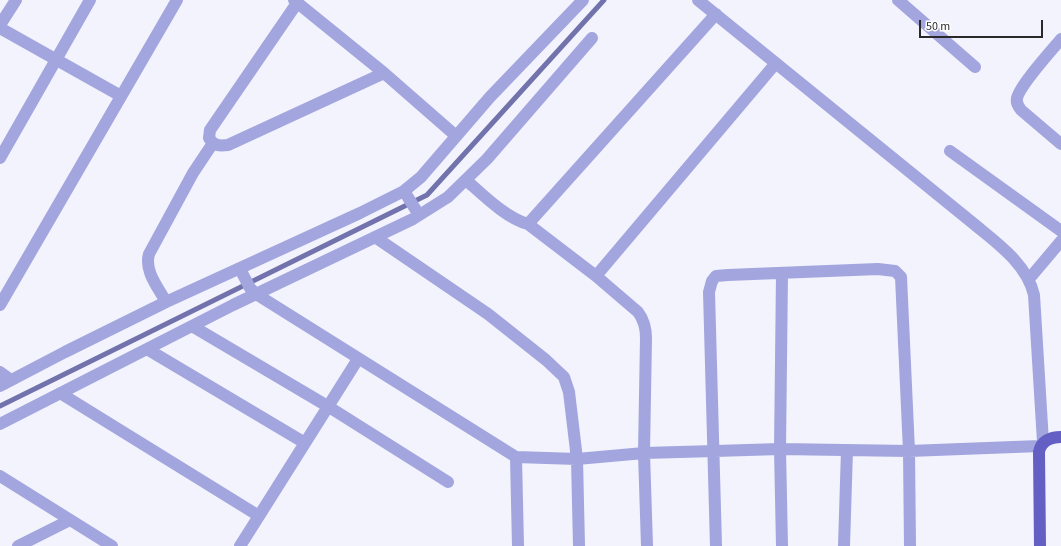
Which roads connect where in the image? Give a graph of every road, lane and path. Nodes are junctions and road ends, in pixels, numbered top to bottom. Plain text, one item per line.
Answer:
1 (16, 0) edge
2 (90, 0) edge
3 (178, 0) edge
4 (583, 0) edge
5 (698, 0) edge
6 (898, 0) edge
7 (295, 1) edge
8 (716, 14) junction
9 (0, 25) edge
10 (0, 28) edge
11 (592, 38) dead end
12 (1061, 39) edge
13 (56, 59) junction
14 (776, 63) junction
15 (975, 67) dead end
16 (384, 73) junction
17 (121, 96) junction
18 (455, 135) junction
19 (212, 143) junction
20 (1061, 144) edge
21 (950, 151) dead end
22 (0, 158) edge
23 (466, 180) junction
24 (412, 203) junction
25 (528, 224) junction
26 (1061, 231) edge
27 (375, 238) junction
28 (1061, 241) edge
29 (240, 269) junction
30 (782, 274) junction
31 (596, 276) junction
32 (1029, 279) junction
33 (250, 288) junction
34 (166, 302) junction
35 (0, 305) edge
36 (192, 326) junction
37 (147, 349) junction
38 (358, 359) junction
39 (0, 372) edge
40 (5, 383) edge
41 (60, 393) junction
42 (329, 407) junction
43 (0, 424) edge
44 (1061, 437) edge
45 (305, 443) junction
46 (1041, 444) junction
47 (780, 449) junction
48 (847, 450) junction
49 (715, 451) junction
50 (908, 451) junction
51 (644, 453) junction
52 (516, 457) junction
53 (577, 459) junction
54 (0, 476) edge
55 (448, 482) dead end
56 (259, 516) junction
57 (70, 520) junction
58 (104, 544) edge
59 (18, 546) edge
60 (240, 546) edge
61 (518, 546) edge
62 (579, 546) edge
63 (647, 546) edge
64 (716, 546) edge
65 (782, 546) edge
66 (844, 546) edge
67 (910, 546) edge
68 (1040, 546) edge

1 - 9 street
2 - 13 street
3 - 17 street
4 - 18 street
5 - 8 street
6 - 15 street
7 - 16 street
7 - 19 street
8 - 14 street
8 - 25 street
10 - 13 street
11 - 23 street
12 - 20 street
13 - 17 street
13 - 22 street
14 - 31 street
14 - 32 street
16 - 18 street
16 - 19 street
17 - 35 street
18 - 24 street
19 - 34 street
21 - 26 street
23 - 24 street
23 - 25 street
24 - 27 street
24 - 29 street
25 - 31 street
27 - 33 street
27 - 53 street
28 - 32 street
29 - 33 street
29 - 34 street
30 - 47 street
30 - 49 street
30 - 50 street
31 - 51 street
32 - 46 street
33 - 36 street
33 - 38 street
34 - 40 street
36 - 37 street
36 - 42 street
37 - 41 street
37 - 45 street
38 - 42 street
38 - 52 street
39 - 40 street
41 - 43 street
41 - 56 street
42 - 45 street
42 - 55 street
44 - 46 main road
45 - 56 street
46 - 50 street
46 - 68 main road
47 - 48 street
47 - 49 street
47 - 65 street
48 - 50 street
48 - 66 street
49 - 51 street
49 - 64 street
50 - 67 street
51 - 53 street
51 - 63 street
52 - 53 street
52 - 61 street
53 - 62 street
54 - 57 street
56 - 60 street
57 - 58 street
57 - 59 street

